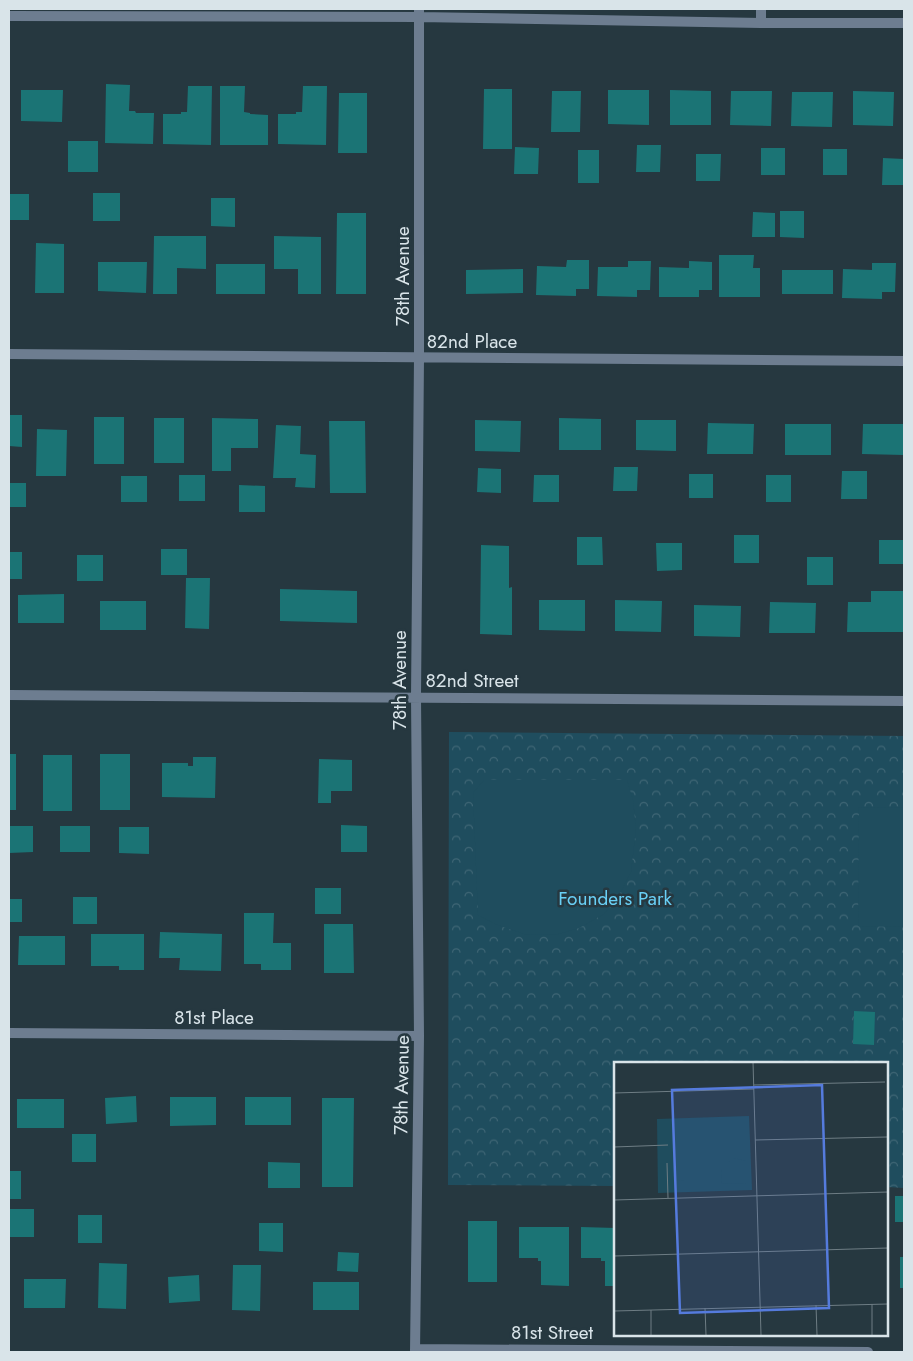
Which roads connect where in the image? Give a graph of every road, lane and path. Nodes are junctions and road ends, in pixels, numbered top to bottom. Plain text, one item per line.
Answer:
1 (761, 9) edge
2 (82, 13) edge
3 (419, 13) edge
4 (9, 16) edge
5 (761, 23) junction
6 (904, 23) edge
7 (9, 354) edge
8 (419, 358) junction
9 (904, 360) edge
10 (9, 695) edge
11 (416, 697) junction
12 (904, 701) edge
13 (9, 1033) edge
14 (419, 1036) junction
15 (415, 1350) edge
16 (868, 1352) edge

1 - 5 street
2 - 3 street
2 - 4 street
3 - 5 street
3 - 8 street, 78th Avenue
5 - 6 street
7 - 8 street, 82nd Place
8 - 9 street, 82nd Place
8 - 11 street, 78th Avenue
10 - 11 street, 82nd Street
11 - 12 street, 82nd Street
11 - 14 street, 78th Avenue
13 - 14 street, 81st Place
14 - 15 street, 78th Avenue
15 - 16 street, 81st Street

